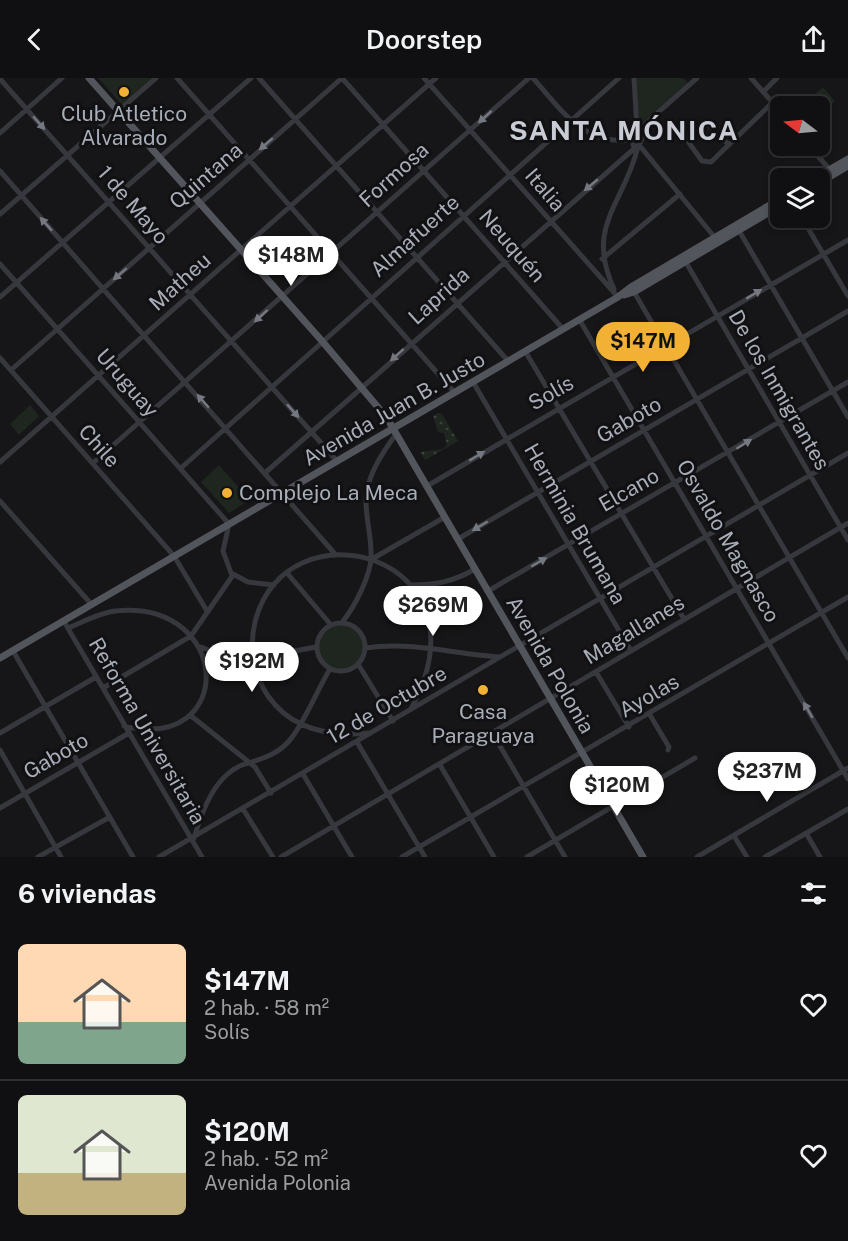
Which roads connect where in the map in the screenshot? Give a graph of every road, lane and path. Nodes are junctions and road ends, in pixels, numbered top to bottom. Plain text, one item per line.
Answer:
1 (62, 78) edge
2 (89, 78) edge
3 (156, 78) edge
4 (177, 78) edge
5 (251, 78) edge
6 (259, 78) edge
7 (342, 78) edge
8 (424, 78) edge
9 (436, 78) edge
10 (531, 78) edge
11 (619, 78) edge
12 (634, 78) edge
13 (697, 78) edge
14 (751, 78) edge
15 (777, 78) edge
16 (0, 79) edge
17 (429, 81) edge
18 (763, 92) junction
19 (770, 99) edge
20 (770, 105) edge
21 (27, 109) junction
22 (118, 111) junction
23 (210, 115) junction
24 (295, 119) junction
25 (571, 121) junction
26 (383, 125) junction
27 (638, 129) junction
28 (470, 130) junction
29 (0, 133) edge
30 (632, 140) junction
31 (729, 145) junction
32 (638, 147) junction
33 (68, 156) junction
34 (817, 156) edge
35 (160, 159) junction
36 (249, 160) junction
37 (336, 166) junction
38 (846, 167) edge
39 (0, 171) edge
40 (424, 171) junction
41 (831, 173) joint
42 (509, 175) junction
43 (680, 194) junction
44 (22, 196) junction
45 (110, 202) junction
46 (200, 203) junction
47 (770, 206) edge
48 (291, 207) junction
49 (770, 211) edge
50 (377, 212) junction
51 (0, 214) edge
52 (463, 216) junction
53 (549, 220) junction
54 (737, 228) junction
55 (808, 228) edge
56 (716, 240) junction
57 (848, 240) edge
58 (63, 243) junction
59 (149, 248) junction
60 (241, 250) junction
61 (332, 253) junction
62 (823, 254) junction
63 (417, 257) junction
64 (602, 259) junction
65 (684, 259) junction
66 (503, 261) junction
67 (0, 264) edge
68 (16, 282) junction
69 (771, 284) junction
70 (104, 288) junction
71 (634, 292) junction
72 (616, 294) junction
73 (191, 295) junction
74 (282, 296) junction
75 (848, 296) edge
76 (0, 297) edge
77 (371, 298) junction
78 (456, 303) junction
79 (848, 311) edge
80 (717, 316) junction
81 (579, 319) junction
82 (562, 328) junction
83 (58, 329) junction
84 (145, 335) junction
85 (802, 338) junction
86 (232, 341) junction
87 (322, 341) junction
88 (411, 343) junction
89 (666, 348) junction
90 (525, 351) junction
91 (0, 358) edge
92 (508, 361) junction
93 (11, 370) junction
94 (748, 370) junction
95 (99, 376) junction
96 (613, 377) junction
97 (186, 382) junction
98 (473, 382) junction
99 (848, 382) edge
100 (272, 386) junction
101 (362, 387) junction
102 (833, 391) junction
103 (455, 393) junction
104 (696, 401) junction
105 (558, 407) junction
106 (52, 417) junction
107 (848, 417) edge
108 (140, 422) junction
109 (779, 422) junction
110 (226, 427) junction
111 (644, 430) junction
112 (394, 431) junction
113 (312, 432) junction
114 (506, 439) junction
115 (848, 453) edge
116 (728, 454) junction
117 (337, 461) junction
118 (0, 462) edge
119 (591, 462) junction
120 (93, 463) junction
121 (180, 468) junction
122 (266, 472) junction
123 (810, 475) junction
124 (675, 483) junction
125 (427, 486) junction
126 (283, 493) junction
127 (538, 493) junction
128 (0, 501) edge
129 (759, 505) junction
130 (621, 513) junction
131 (445, 517) junction
132 (848, 523) edge
133 (229, 524) junction
134 (841, 528) junction
135 (706, 536) junction
136 (458, 539) junction
137 (848, 540) edge
138 (568, 544) junction
139 (335, 554) junction
140 (174, 556) junction
141 (790, 558) junction
142 (372, 559) junction
143 (653, 567) junction
144 (475, 569) junction
145 (287, 573) junction
146 (233, 575) junction
147 (274, 585) junction
148 (410, 585) junction
149 (735, 590) junction
150 (488, 591) junction
151 (848, 597) edge
152 (600, 598) junction
153 (92, 605) junction
154 (207, 611) junction
155 (821, 612) junction
156 (684, 619) junction
157 (343, 621) junction
158 (66, 625) junction
159 (331, 625) junction
160 (191, 636) junction
161 (769, 644) junction
162 (520, 646) junction
163 (201, 647) junction
164 (316, 647) junction
165 (365, 648) junction
166 (432, 649) junction
167 (13, 651) junction
168 (631, 651) junction
169 (502, 657) junction
170 (0, 658) edge
171 (848, 658) edge
172 (252, 659) junction
173 (358, 664) junction
174 (330, 669) junction
175 (596, 672) junction
176 (96, 677) junction
177 (103, 688) junction
178 (551, 698) junction
179 (46, 707) junction
180 (411, 711) junction
181 (190, 715) junction
182 (650, 715) junction
183 (393, 722) junction
184 (300, 724) junction
185 (124, 726) junction
186 (629, 727) junction
187 (374, 732) junction
188 (0, 733) edge
189 (129, 733) junction
190 (493, 734) junction
191 (357, 742) junction
192 (0, 750) edge
193 (668, 750) dead end
194 (583, 754) junction
195 (696, 758) dead end
196 (78, 762) junction
197 (250, 763) junction
198 (440, 765) junction
199 (845, 769) edge
200 (303, 774) junction
201 (848, 779) edge
202 (525, 786) junction
203 (271, 793) junction
204 (24, 794) junction
205 (388, 795) junction
206 (613, 806) junction
207 (0, 808) edge
208 (243, 809) junction
209 (848, 809) edge
210 (110, 817) junction
211 (471, 817) junction
212 (334, 826) junction
213 (806, 833) junction
214 (734, 836) junction
215 (193, 839) junction
216 (556, 840) junction
217 (55, 847) junction
218 (419, 847) junction
219 (38, 857) edge
220 (61, 857) edge
221 (133, 857) edge
222 (159, 857) edge
223 (202, 857) edge
224 (273, 857) edge
225 (281, 857) edge
226 (352, 857) edge
227 (402, 857) edge
228 (425, 857) edge
229 (494, 857) edge
230 (527, 857) edge
231 (565, 857) edge
232 (643, 857) edge
233 (697, 857) edge
234 (747, 857) edge
235 (765, 857) edge
236 (820, 857) edge

1 - 21 street
2 - 22 main road, Avenida Polonia
3 - 22 street
4 - 23 street
5 - 23 street
6 - 24 street
7 - 24 street, Quintana
7 - 26 street, Neuquén
8 - 17 street, Italia
9 - 17 street, Matheu
10 - 25 street
10 -> 28 street, Formosa
11 - 25 street, Almafuerte
12 - 27 street
13 - 27 street
14 - 18 street
15 - 18 street
16 - 21 street, 1 de Mayo
17 - 26 street, Matheu
17 - 28 street, Italia
18 - 19 street
20 - 31 street
21 - 29 street
21 -> 33 street, 1 de Mayo
22 - 33 street
22 - 35 main road, Avenida Polonia
23 - 35 street
23 - 36 street
24 -> 36 street, Quintana
24 - 37 street
25 - 30 street
25 - 42 street, Almafuerte
26 - 37 street, Matheu
26 - 40 street, Neuquén
27 - 30 street
27 - 32 street
28 - 40 street, Formosa
28 - 42 street, Italia
30 - 32 street
31 - 31 street
32 - 43 street
32 -> 53 street, Laprida
32 - 64 street
33 - 44 street
33 - 45 street, 1 de Mayo
34 - 41 street
35 - 45 street
35 - 46 main road, Avenida Polonia
36 - 46 street, Quintana
36 - 48 street
37 - 48 street, Matheu
37 - 50 street
38 - 41 main road
39 - 44 street
40 - 50 street, Formosa
40 - 52 street, Neuquén
42 - 52 street, Almafuerte
42 - 53 street, Italia
43 - 56 street
43 - 64 street
44 - 51 street
58 -> 44 street
45 - 58 street
45 - 59 street, 1 de Mayo
46 - 59 street, Quintana
46 - 60 main road, Avenida Polonia
47 - 54 main road, Avenida Juan B. Justo
48 - 60 street, Matheu
48 - 61 street
49 - 54 main road, Avenida Juan B. Justo
50 - 61 street, Formosa
50 - 63 street
52 - 63 street, Almafuerte
52 - 66 street, Neuquén
53 - 66 street, Laprida
53 - 72 street, Italia
54 - 56 main road, Avenida Juan B. Justo
54 - 69 street
55 - 62 street
56 - 65 main road, Avenida Juan B. Justo
57 - 62 street, Solís
58 - 68 street
58 - 70 street
59 -> 70 street, Quintana
59 - 73 street, 1 de Mayo
60 - 73 street, Matheu
60 - 74 main road, Avenida Polonia
61 - 74 street, Formosa
61 - 77 street
62 - 69 street, Solís
62 - 75 street
63 - 77 street, Almafuerte
63 - 78 street
64 - 72 street
65 - 71 main road, Avenida Juan B. Justo
65 - 72 main road, Avenida Juan B. Justo
65 - 80 street, De los Inmigrantes
66 - 78 street, Laprida
66 - 82 street, Neuquén
67 - 68 street, Uruguay
68 - 76 street
68 - 83 street, Uruguay
80 -> 69 street, Solís
69 - 85 street
70 - 83 street, Quintana
70 - 84 street
71 - 72 main road, Avenida Juan B. Justo
71 - 89 street
72 - 81 main road, Avenida Juan B. Justo
73 - 84 street, Matheu
73 - 86 street, 1 de Mayo
74 -> 86 street, Formosa
74 - 87 main road, Avenida Polonia
77 - 87 street, Almafuerte
77 - 88 street
78 - 88 street, Laprida
78 - 92 street
79 - 85 street, Gaboto
80 - 89 street, Solís
80 - 94 street, De los Inmigrantes
81 - 82 main road, Avenida Juan B. Justo
81 - 96 street, Osvaldo Magnasco
82 - 90 main road, Avenida Juan B. Justo
83 - 93 street, Quintana
83 - 95 street, Uruguay
84 - 95 street, Matheu
84 - 97 street
85 - 94 street, Gaboto
85 - 102 street
86 - 97 street, Formosa
86 - 100 street, 1 de Mayo
87 - 100 street, Almafuerte
87 - 101 main road, Avenida Polonia
88 -> 101 street, Laprida
88 - 103 street
89 - 96 street, Solís
89 - 104 street
90 - 92 main road, Avenida Juan B. Justo
90 - 105 street
91 - 93 street, Chile
92 - 98 main road, Avenida Juan B. Justo
93 - 106 street, Chile
94 - 104 street, Gaboto
94 - 109 street, De los Inmigrantes
95 - 106 street, Matheu
95 - 108 street, Uruguay
96 - 105 street, Solís
96 - 111 street, Osvaldo Magnasco
97 - 108 street, Formosa
110 -> 97 street
98 - 103 main road, Avenida Juan B. Justo
98 - 114 street, Herminia Brumana
99 - 102 street, Elcano
100 - 110 street, Almafuerte
100 -> 113 street, 1 de Mayo
101 - 112 main road, Avenida Polonia
101 - 113 street, Laprida
102 - 107 street
102 - 109 street, Elcano
103 - 112 main road, Avenida Juan B. Justo
104 - 111 street, Gaboto
104 - 116 street
105 - 114 street, Solís
105 - 119 street
106 - 118 street, Matheu
106 - 120 street, Chile
108 - 120 street, Formosa
108 - 121 street, Uruguay
116 -> 109 street, Elcano
109 - 123 street, De los Inmigrantes
110 - 121 street, Almafuerte
110 - 122 street
111 - 119 street, Gaboto
111 - 124 street, Osvaldo Magnasco
112 - 117 main road, Avenida Juan B. Justo
112 - 125 main road, Avenida Polonia
112 - 142 street
113 - 117 street, 1 de Mayo
113 - 122 street, Laprida
125 -> 114 street, Solís
114 - 127 street, Herminia Brumana
115 - 123 street, 12 de Octubre
116 - 124 street, Elcano
116 - 129 street
117 - 126 main road, Avenida Juan B. Justo
119 - 127 street, Gaboto
119 - 130 street
120 - 140 street, Chile
121 - 133 street, Uruguay
122 - 126 street
123 - 129 street, 12 de Octubre
123 - 134 street, De los Inmigrantes
124 - 130 street, Elcano
124 - 135 street, Osvaldo Magnasco
125 - 131 main road, Avenida Polonia
126 - 133 main road, Avenida Juan B. Justo
126 - 139 street
127 -> 136 street, Gaboto
127 - 138 street, Herminia Brumana
128 - 153 street
129 - 135 street, 12 de Octubre
129 - 141 street
130 - 138 street, Elcano
130 - 143 street
131 - 136 main road, Avenida Polonia
131 - 142 street
132 - 134 street, Magallanes
133 - 140 main road, Avenida Juan B. Justo
133 - 146 street
134 - 137 street, De los Inmigrantes
134 - 141 street, Magallanes
135 - 143 street, 12 de Octubre
135 - 149 street, Osvaldo Magnasco
136 - 144 main road, Avenida Polonia
150 -> 138 street, Elcano
138 - 152 street, Herminia Brumana
139 - 142 street
139 - 145 street
140 - 153 main road, Avenida Juan B. Justo
140 - 154 street, Chile
141 - 149 street, Magallanes
141 - 155 street
142 - 148 street
142 - 157 street
143 - 152 street, 12 de Octubre
143 - 156 street
144 - 148 street
144 - 150 main road, Avenida Polonia
145 - 147 street
145 - 159 street
146 - 147 street
146 - 154 street
147 - 172 street
148 - 166 street
149 - 156 street, Magallanes
149 - 161 street, Osvaldo Magnasco
150 - 162 main road, Avenida Polonia
151 - 155 street, Ayolas
152 - 162 street, 12 de Octubre
152 - 168 street, Herminia Brumana
153 - 158 main road, Avenida Juan B. Justo
154 - 160 street
155 - 161 street, Ayolas
155 - 171 street
156 - 168 street, Magallanes
157 - 159 street
157 - 165 street
158 - 160 street
158 - 167 main road, Avenida Juan B. Justo
158 - 176 street, Reforma Universitaria
159 - 164 street
160 - 163 street
160 - 177 street
161 - 182 street, Ayolas
199 -> 161 street, Osvaldo Magnasco
162 - 169 street, 12 de Octubre
162 - 178 main road, Avenida Polonia
163 - 172 street
163 - 181 street
164 - 172 street
164 - 174 street
165 - 166 street
165 - 173 street
166 - 169 street
166 - 180 street
167 - 170 main road, Avenida Juan B. Justo
167 - 179 street
168 - 175 street, Magallanes
169 - 180 street, 12 de Octubre
172 - 184 street
173 - 174 street
173 - 183 street
174 - 184 street
175 - 178 street, Magallanes
175 - 186 street
176 - 177 street, Reforma Universitaria
176 - 179 street
177 - 185 street, Reforma Universitaria
178 - 190 street, Magallanes
178 - 194 main road, Avenida Polonia
179 - 188 street
179 - 196 street
180 - 183 street, 12 de Octubre
181 - 185 street
181 - 197 street
182 - 186 street, Ayolas
182 - 193 street
183 - 187 street, 12 de Octubre
184 - 187 street
184 - 197 street
185 - 189 street, Reforma Universitaria
186 - 194 street, Ayolas
187 - 191 street, 12 de Octubre
189 - 196 street, Gaboto
189 - 215 street, Reforma Universitaria
190 - 198 street, Magallanes
190 - 202 street
191 - 200 street, 12 de Octubre
191 - 205 street
192 - 204 street
194 - 202 street, Ayolas
194 - 206 main road, Avenida Polonia
195 - 206 street
196 - 204 street, Gaboto
196 - 210 street
197 - 203 street
197 - 215 street
198 - 205 street, Magallanes
198 - 211 street
199 - 201 street, Osvaldo Magnasco
199 - 214 street
200 - 203 street, 12 de Octubre
200 - 212 street
202 - 211 street, Ayolas
202 - 216 street
203 - 208 street, 12 de Octubre
204 - 207 street, Gaboto
204 - 217 street
205 - 212 street, Magallanes
205 - 218 street
206 - 216 street
206 - 232 main road, Avenida Polonia
208 - 215 street, 12 de Octubre
208 - 224 street
209 - 213 street
210 - 217 street
210 - 221 street
211 - 218 street, Ayolas
211 - 229 street
212 - 225 street, Magallanes
212 - 226 street
213 - 235 street
213 - 236 street
214 - 233 street
214 - 234 street
215 - 222 street, 12 de Octubre
215 - 223 street, Reforma Universitaria
216 - 230 street
216 - 231 street
217 - 219 street
217 - 220 street
218 - 227 street, Ayolas
218 - 228 street

